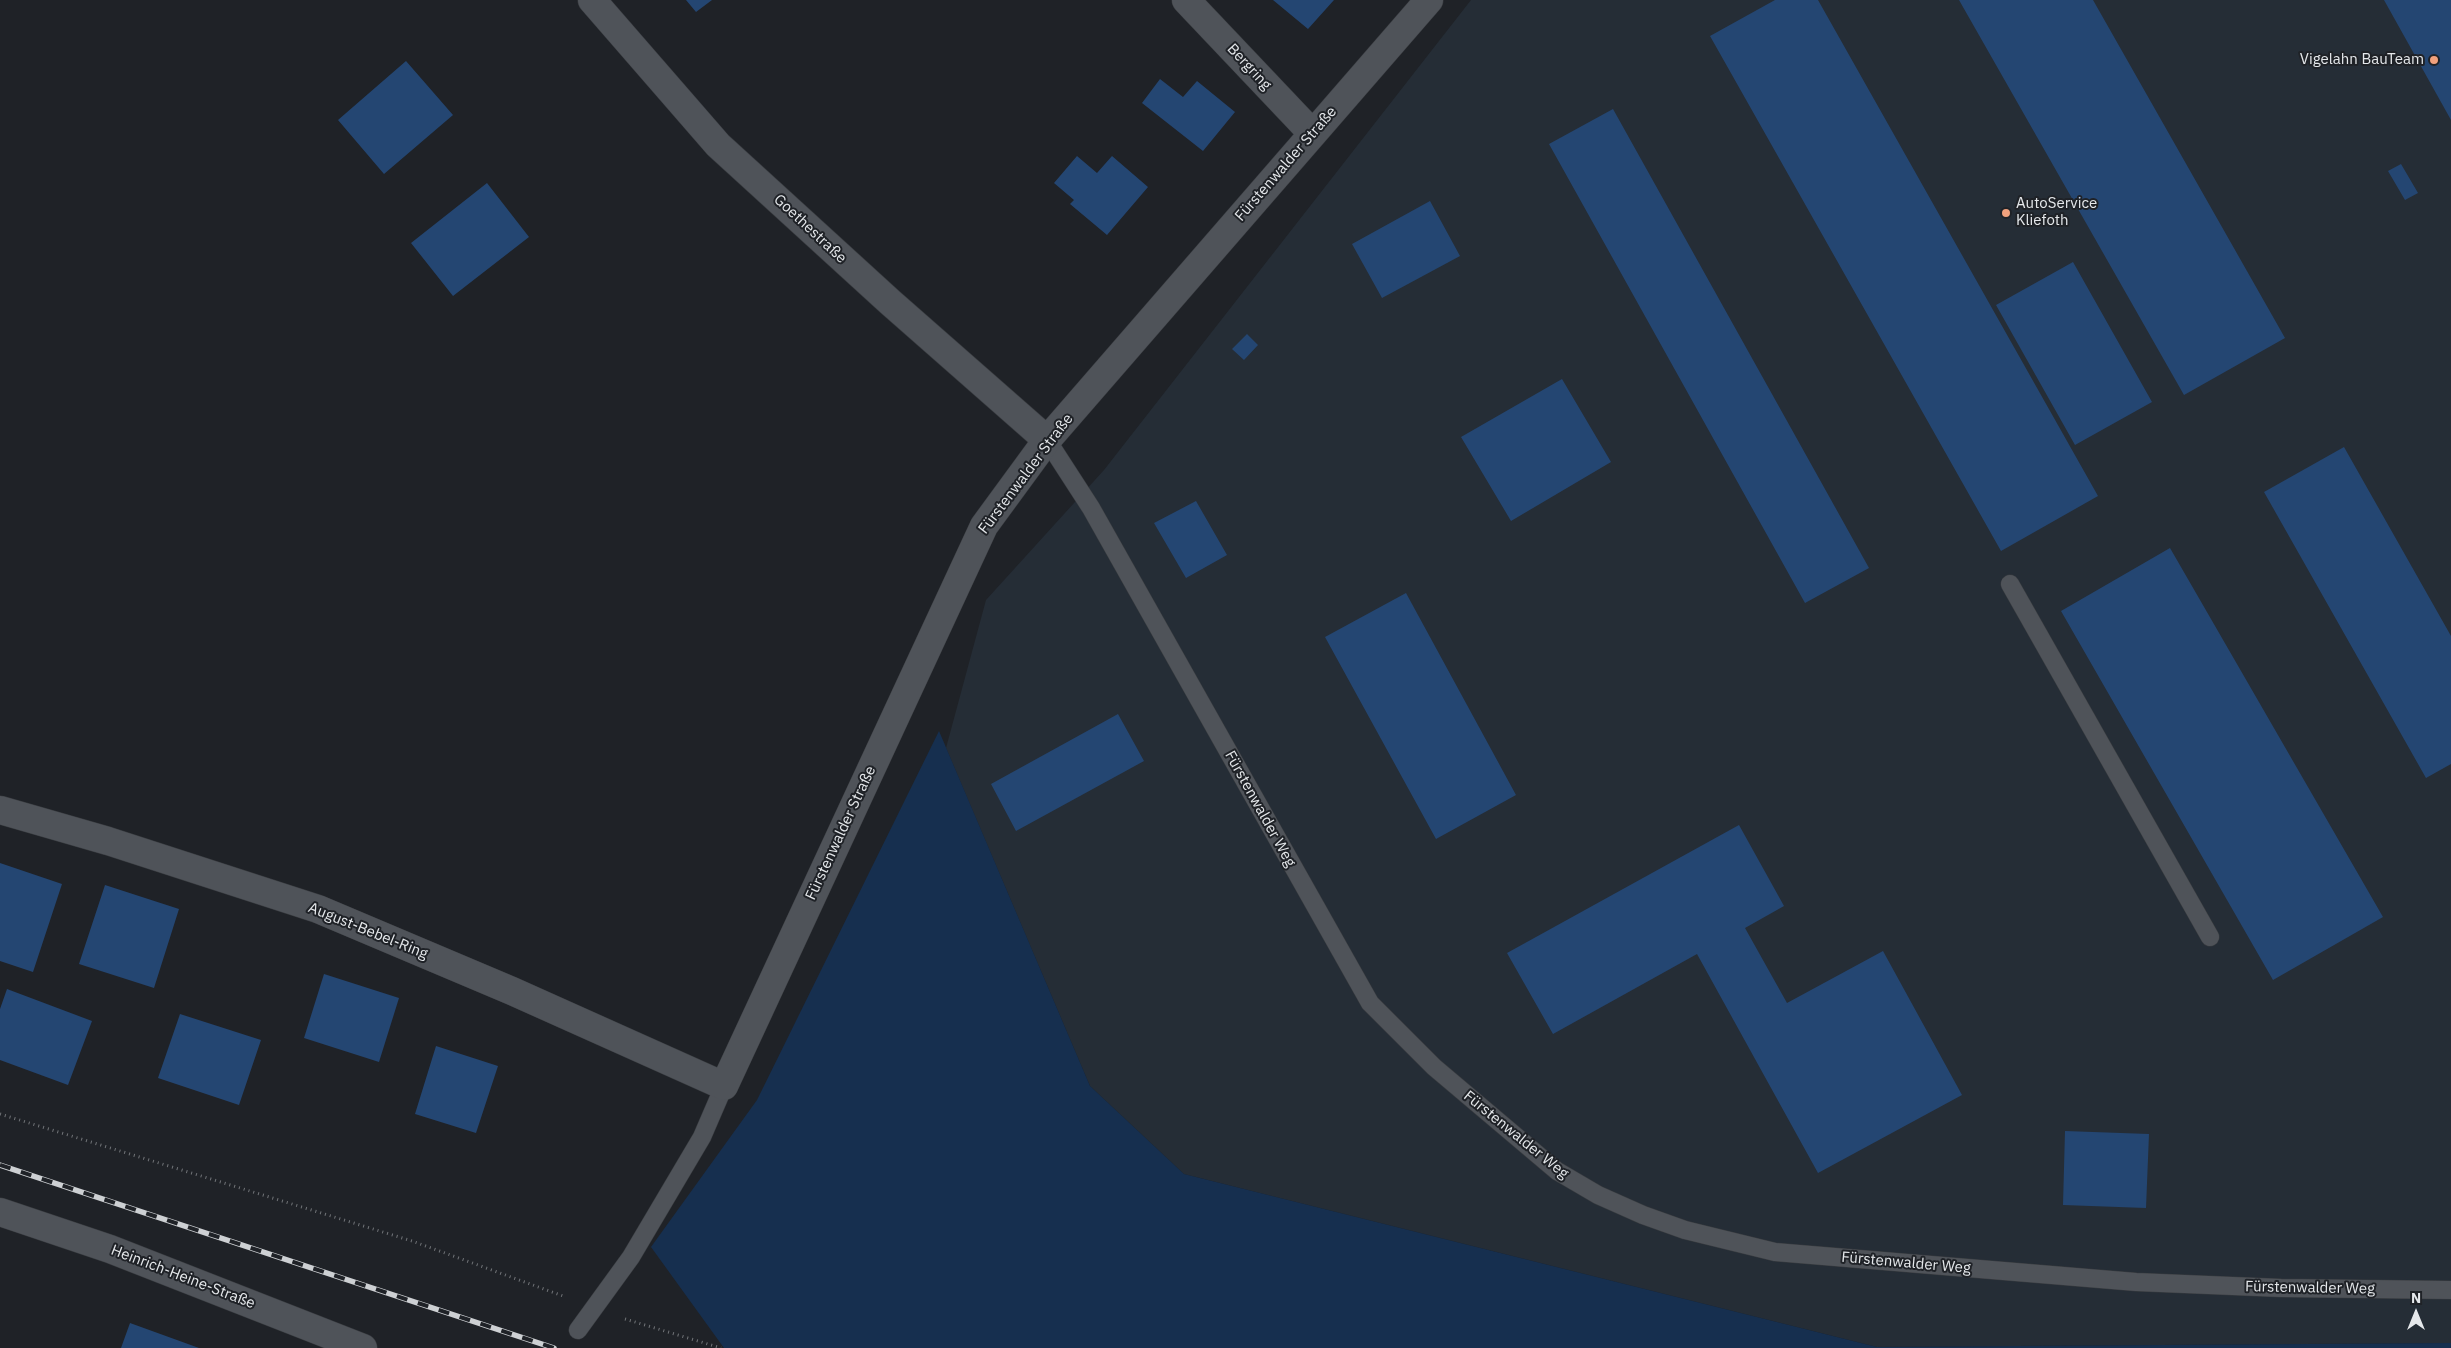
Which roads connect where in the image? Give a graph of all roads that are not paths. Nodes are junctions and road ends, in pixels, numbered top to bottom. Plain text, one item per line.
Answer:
1 (592, 0) edge
2 (1186, 0) edge
3 (1429, 0) edge
4 (1312, 133) junction
5 (1047, 440) junction
6 (2010, 584) dead end
7 (0, 810) edge
8 (2210, 937) dead end
9 (724, 1086) junction
10 (0, 1212) edge
11 (2451, 1290) edge
12 (578, 1330) dead end
13 (363, 1348) edge

1 - 5 street, Goethestraße
2 - 4 street, Bergring
3 - 4 street, Fürstenwalder Straße
4 - 5 street, Fürstenwalder Straße
5 - 9 street, Fürstenwalder Straße
5 - 11 lane, Fürstenwalder Weg
6 - 8 lane
7 - 9 street, August-Bebel-Ring
9 - 12 lane
10 - 13 street, Heinrich-Heine-Straße

